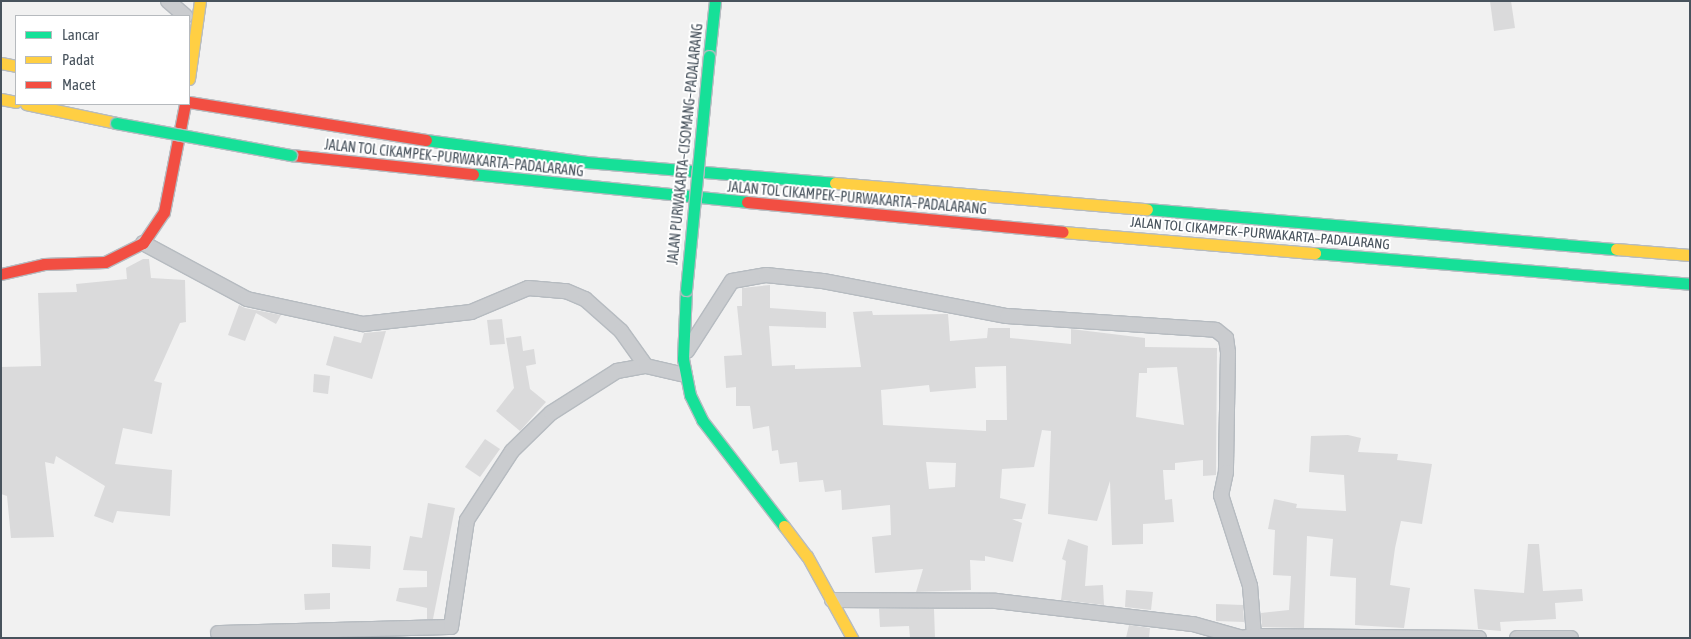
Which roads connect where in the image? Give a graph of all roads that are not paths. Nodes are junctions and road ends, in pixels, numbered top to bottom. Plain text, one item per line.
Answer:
1 (168, 1) edge
2 (200, 1) edge
3 (715, 1) edge
4 (184, 15) edge
5 (193, 24) edge
6 (1, 63) edge
7 (190, 65) edge
8 (15, 66) edge
9 (1, 98) edge
10 (15, 102) edge
11 (190, 102) edge
12 (31, 105) edge
13 (185, 105) edge
14 (143, 243) junction
15 (1690, 255) edge
16 (15, 269) junction
17 (1, 274) edge
18 (1690, 284) edge
19 (1, 287) edge
20 (683, 359) junction
21 (646, 366) junction
22 (684, 375) junction
23 (832, 600) junction
24 (451, 632) edge
25 (218, 633) dead end
26 (1254, 636) edge
27 (1355, 636) edge
28 (852, 638) edge
29 (1239, 638) edge
30 (1479, 638) edge
31 (1517, 638) edge
32 (1571, 638) edge

1 - 4 street
2 - 5 highway
3 - 20 highway, JALAN PURWAKARTA–CISOMANG–PADALARANG, bridge
5 - 7 highway
6 - 8 highway
9 - 10 highway
11 - 15 highway, JALAN TOL CIKAMPEK–PURWAKARTA–PADALARANG
12 - 18 highway, JALAN TOL CIKAMPEK–PURWAKARTA–PADALARANG, bridge
13 - 14 highway
14 - 16 highway
14 - 21 street
16 - 17 highway
16 - 19 street
20 - 22 highway
20 - 26 street
21 - 22 street
21 - 24 street
22 - 23 highway
23 - 28 highway
23 - 29 street
24 - 25 street
26 - 27 street
26 - 29 street
27 - 30 street
31 - 32 street

